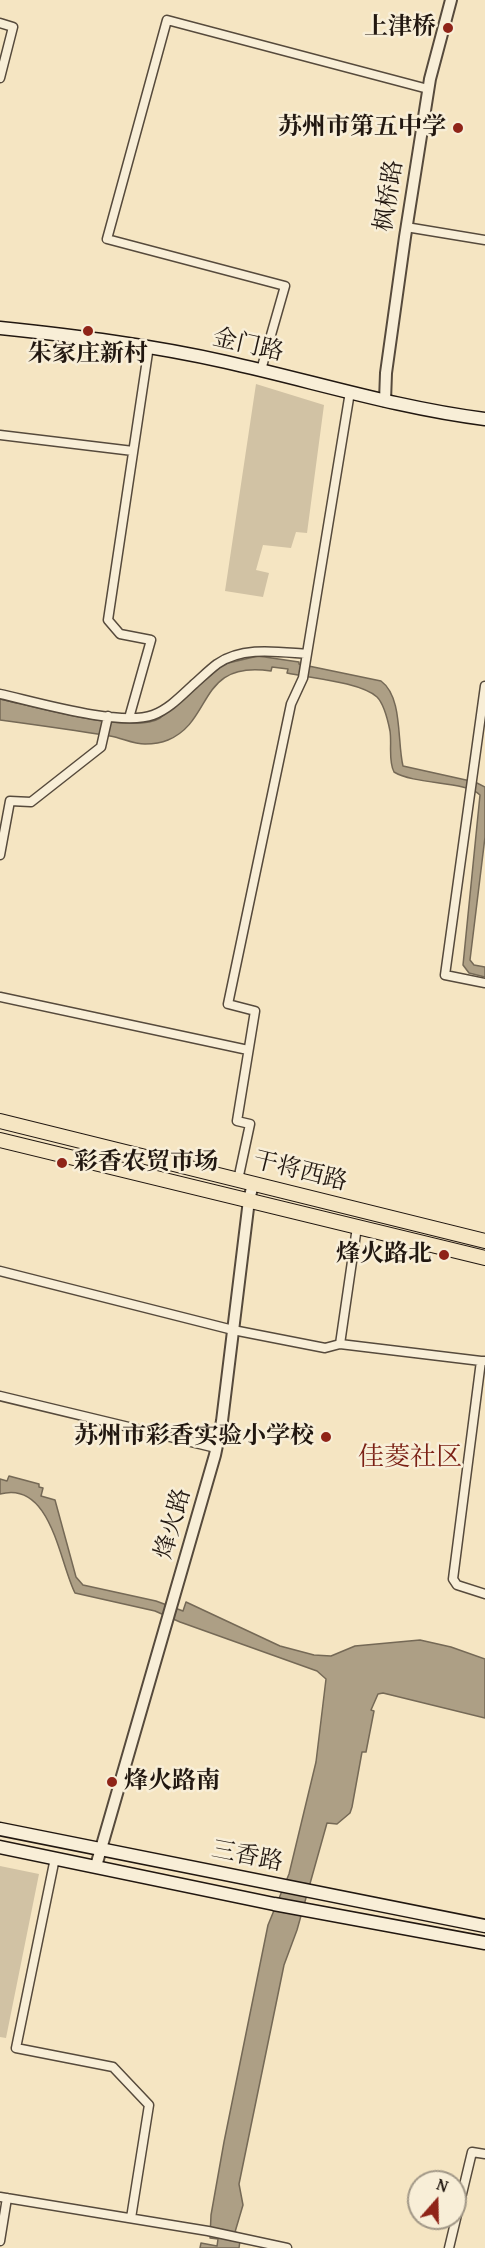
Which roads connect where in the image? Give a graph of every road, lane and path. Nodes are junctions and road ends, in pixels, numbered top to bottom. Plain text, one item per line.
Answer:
1 (451, 0) edge
2 (0, 23) edge
3 (0, 78) edge
4 (428, 89) junction
5 (406, 227) junction
6 (485, 240) edge
7 (0, 328) edge
8 (149, 346) junction
9 (261, 370) junction
10 (350, 392) junction
11 (385, 401) junction
12 (485, 419) edge
13 (0, 435) edge
14 (133, 451) junction
15 (307, 654) junction
16 (485, 686) edge
17 (0, 694) edge
18 (107, 717) junction
19 (129, 718) junction
20 (0, 855) edge
21 (485, 983) edge
22 (0, 997) edge
23 (248, 1050) junction
24 (0, 1121) edge
25 (0, 1140) edge
26 (238, 1180) junction
27 (253, 1184) junction
28 (249, 1200) junction
29 (357, 1227) junction
30 (485, 1241) edge
31 (485, 1258) edge
32 (0, 1271) edge
33 (233, 1330) junction
34 (340, 1344) junction
35 (483, 1361) edge
36 (0, 1395) edge
37 (216, 1448) junction
38 (485, 1594) edge
39 (0, 1829) edge
40 (0, 1847) edge
41 (101, 1850) junction
42 (55, 1858) junction
43 (96, 1866) junction
44 (485, 1926) edge
45 (485, 1943) edge
46 (485, 2154) edge
47 (3, 2197) edge
48 (131, 2218) junction
49 (0, 2241) edge
50 (287, 2248) edge
51 (449, 2248) edge

1 - 4 street, 枫桥路
2 - 3 street
4 - 5 street, 枫桥路
4 - 9 street
5 - 6 street
5 - 11 street, 枫桥路
7 - 8 main road, 金门路
8 - 9 main road, 金门路
8 - 14 street
9 - 10 main road, 金门路
10 - 11 main road, 金门路
10 - 15 street
11 - 12 main road, 金门路
13 - 14 street
14 - 19 street
15 - 19 street
15 - 23 street
16 - 21 street
17 - 18 street
18 - 19 street
18 - 20 street
22 - 23 street
23 - 26 street
24 - 26 main road, 干将西路
25 - 28 main road, 干将西路
26 - 27 main road, 干将西路
27 - 28 street, 烽火路
27 - 30 main road, 干将西路
28 - 29 main road, 干将西路
28 - 33 street, 烽火路
29 - 31 main road, 干将西路
29 - 34 street
32 - 33 street
33 - 34 street
33 - 37 street, 烽火路
34 - 35 street
35 - 38 street
36 - 37 street
37 - 41 street, 烽火路
39 - 41 main road, 三香路
40 - 42 main road, 三香路
41 - 43 street, 烽火路
41 - 44 main road, 三香路
42 - 43 main road, 三香路
42 - 48 street
43 - 45 main road, 三香路
46 - 51 street
47 - 48 street
47 - 49 street
48 - 50 street

